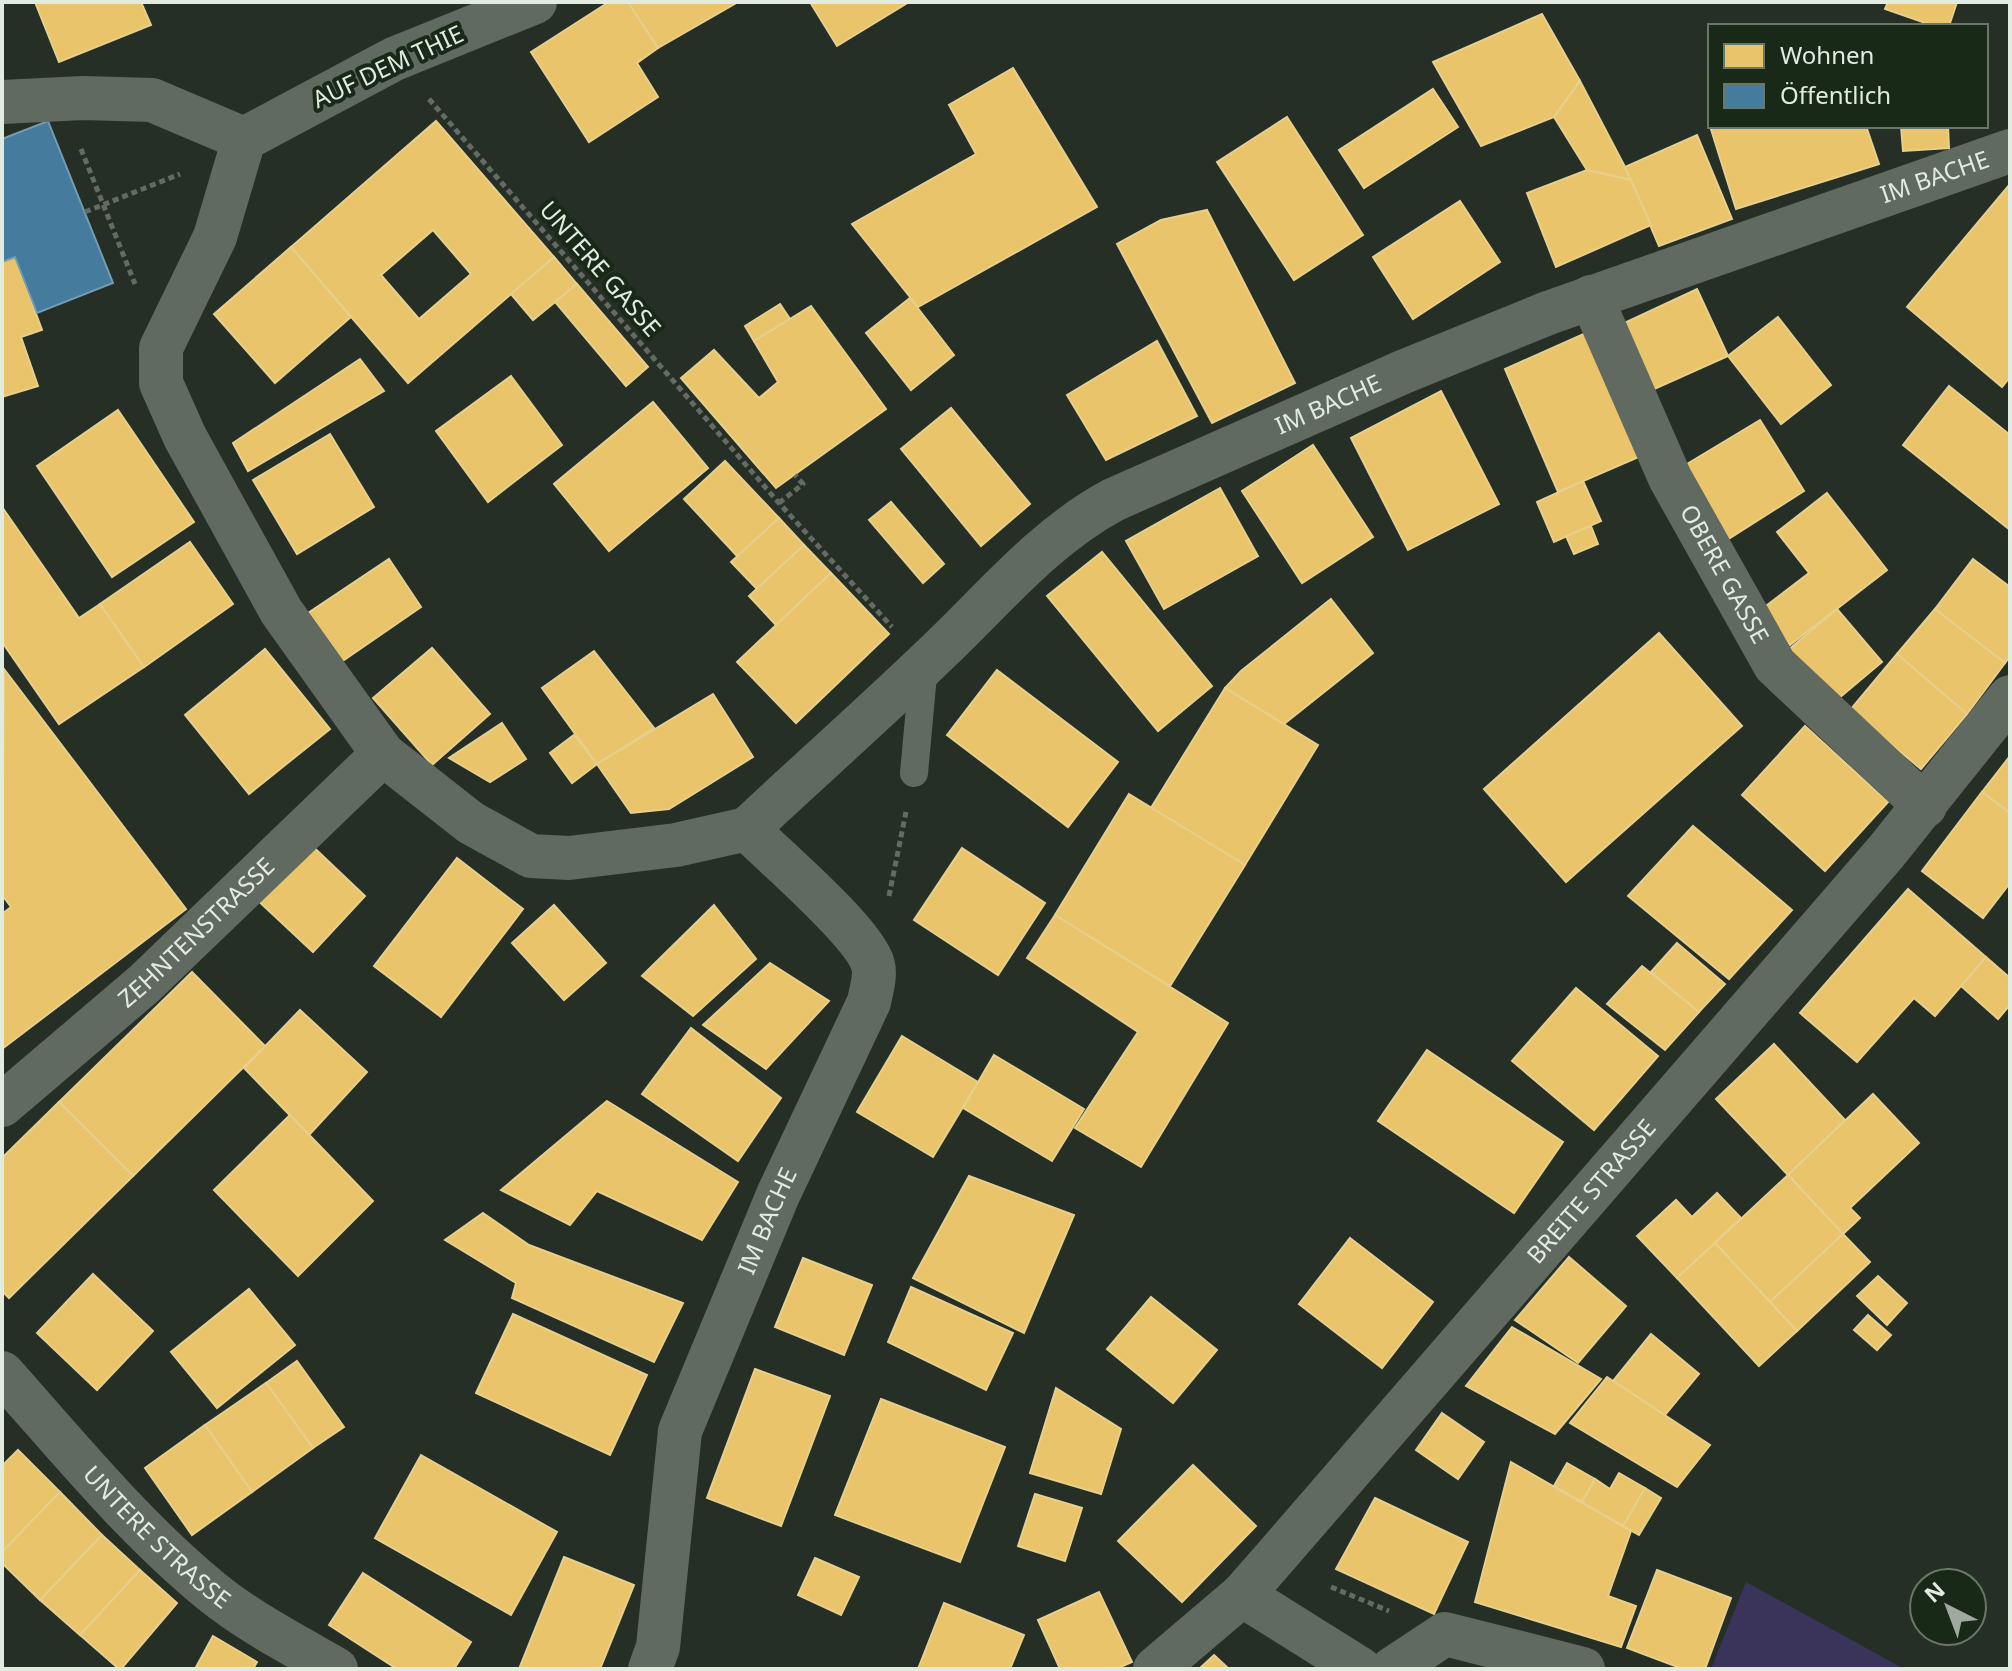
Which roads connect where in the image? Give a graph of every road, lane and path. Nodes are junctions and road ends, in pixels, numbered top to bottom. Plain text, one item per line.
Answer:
1 (535, 2) edge
2 (394, 59) junction
3 (72, 99) junction
4 (2, 102) edge
5 (244, 139) junction
6 (2010, 151) edge
7 (103, 205) junction
8 (85, 212) dead end
9 (1591, 297) junction
10 (161, 348) junction
11 (795, 475) dead end
12 (779, 503) junction
13 (924, 664) junction
14 (2010, 697) edge
15 (383, 754) junction
16 (914, 773) joint
17 (1925, 806) junction
18 (747, 829) junction
19 (874, 968) junction
20 (2, 1105) edge
21 (2, 1373) edge
22 (1271, 1562) junction
23 (1242, 1595) junction
24 (1445, 1634) junction
25 (336, 1669) edge
26 (650, 1669) edge
27 (1155, 1669) edge
28 (1360, 1669) edge
29 (1392, 1669) edge
30 (1583, 1669) edge

1 - 2 street, AUF DEM THIE
2 - 5 street, AUF DEM THIE
2 - 12 path, UNTERE GASSE
3 - 4 street
3 - 5 street
3 - 7 path
5 - 7 path
5 - 10 street
6 - 9 street, IM BACHE
7 - 8 path
7 - 10 path
9 - 13 street, IM BACHE
9 - 17 street, OBERE GASSE
10 - 15 street
11 - 12 path
12 - 13 path, UNTERE GASSE
13 - 16 lane
13 - 18 street, IM BACHE
14 - 17 street, BREITE STRASSE
15 - 18 street
15 - 20 street, ZEHNTENSTRASSE
16 - 19 path
17 - 22 street, BREITE STRASSE
18 - 19 street
19 - 26 street, IM BACHE
21 - 25 street, UNTERE STRASSE
22 - 23 street, BREITE STRASSE
22 - 24 path
23 - 27 street, BREITE STRASSE
23 - 28 street
24 - 29 street
24 - 30 street

